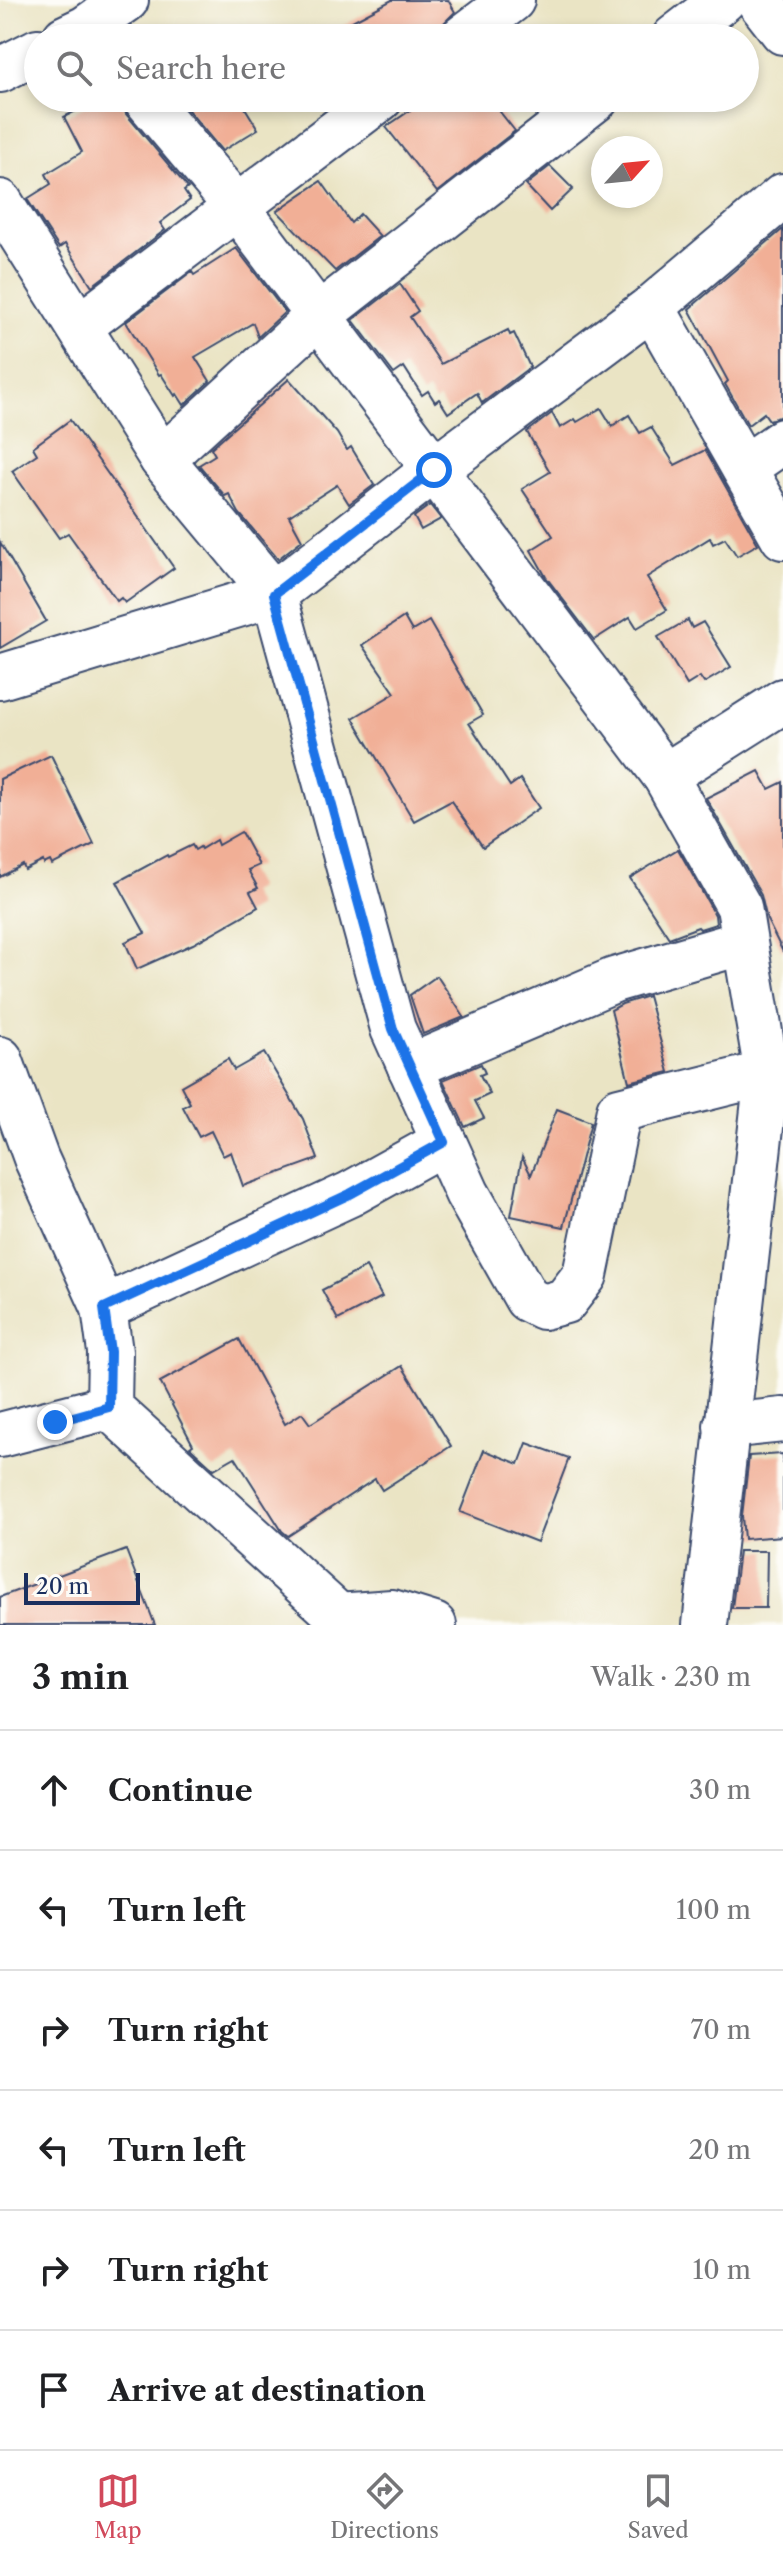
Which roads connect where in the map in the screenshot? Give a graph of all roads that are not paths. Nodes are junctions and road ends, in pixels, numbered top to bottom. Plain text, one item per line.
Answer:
1 (126, 0) edge
2 (512, 0) edge
3 (723, 0) edge
4 (758, 0) edge
5 (96, 24) edge
6 (480, 24) edge
7 (692, 24) edge
8 (783, 32) edge
9 (24, 58) edge
10 (0, 70) edge
11 (157, 112) edge
12 (362, 112) edge
13 (579, 112) edge
14 (783, 196) edge
15 (0, 202) edge
16 (236, 206) junction
17 (652, 307) junction
18 (318, 316) junction
19 (80, 326) junction
20 (783, 441) edge
21 (162, 459) junction
22 (744, 468) junction
23 (434, 470) junction
24 (783, 537) edge
25 (274, 594) junction
26 (0, 677) edge
27 (783, 701) edge
28 (665, 776) junction
29 (744, 942) junction
30 (0, 1059) edge
31 (410, 1067) junction
32 (775, 1072) edge
33 (444, 1142) junction
34 (104, 1308) junction
35 (109, 1407) junction
36 (783, 1420) edge
37 (726, 1426) junction
38 (0, 1435) edge
39 (333, 1619) edge
40 (434, 1625) edge
41 (705, 1625) edge

1 - 5 street
2 - 6 street
3 - 7 street
4 - 8 street
9 - 10 street
11 - 16 street
12 - 16 street
13 - 18 street
14 - 17 street
15 - 19 street
16 - 18 street
16 - 19 street
17 - 22 street
17 - 23 street
18 - 21 street
18 - 23 street
19 - 21 street
20 - 22 street
21 - 25 street
22 - 24 street
23 - 25 street
23 - 28 street
25 - 26 street
25 - 31 street
27 - 28 street
28 - 29 street
29 - 31 street
29 - 32 street
30 - 34 street
31 - 33 street
32 - 33 street
32 - 37 street
33 - 34 street
34 - 35 street
35 - 38 street
35 - 39 street
36 - 37 street
37 - 41 street
39 - 40 street

